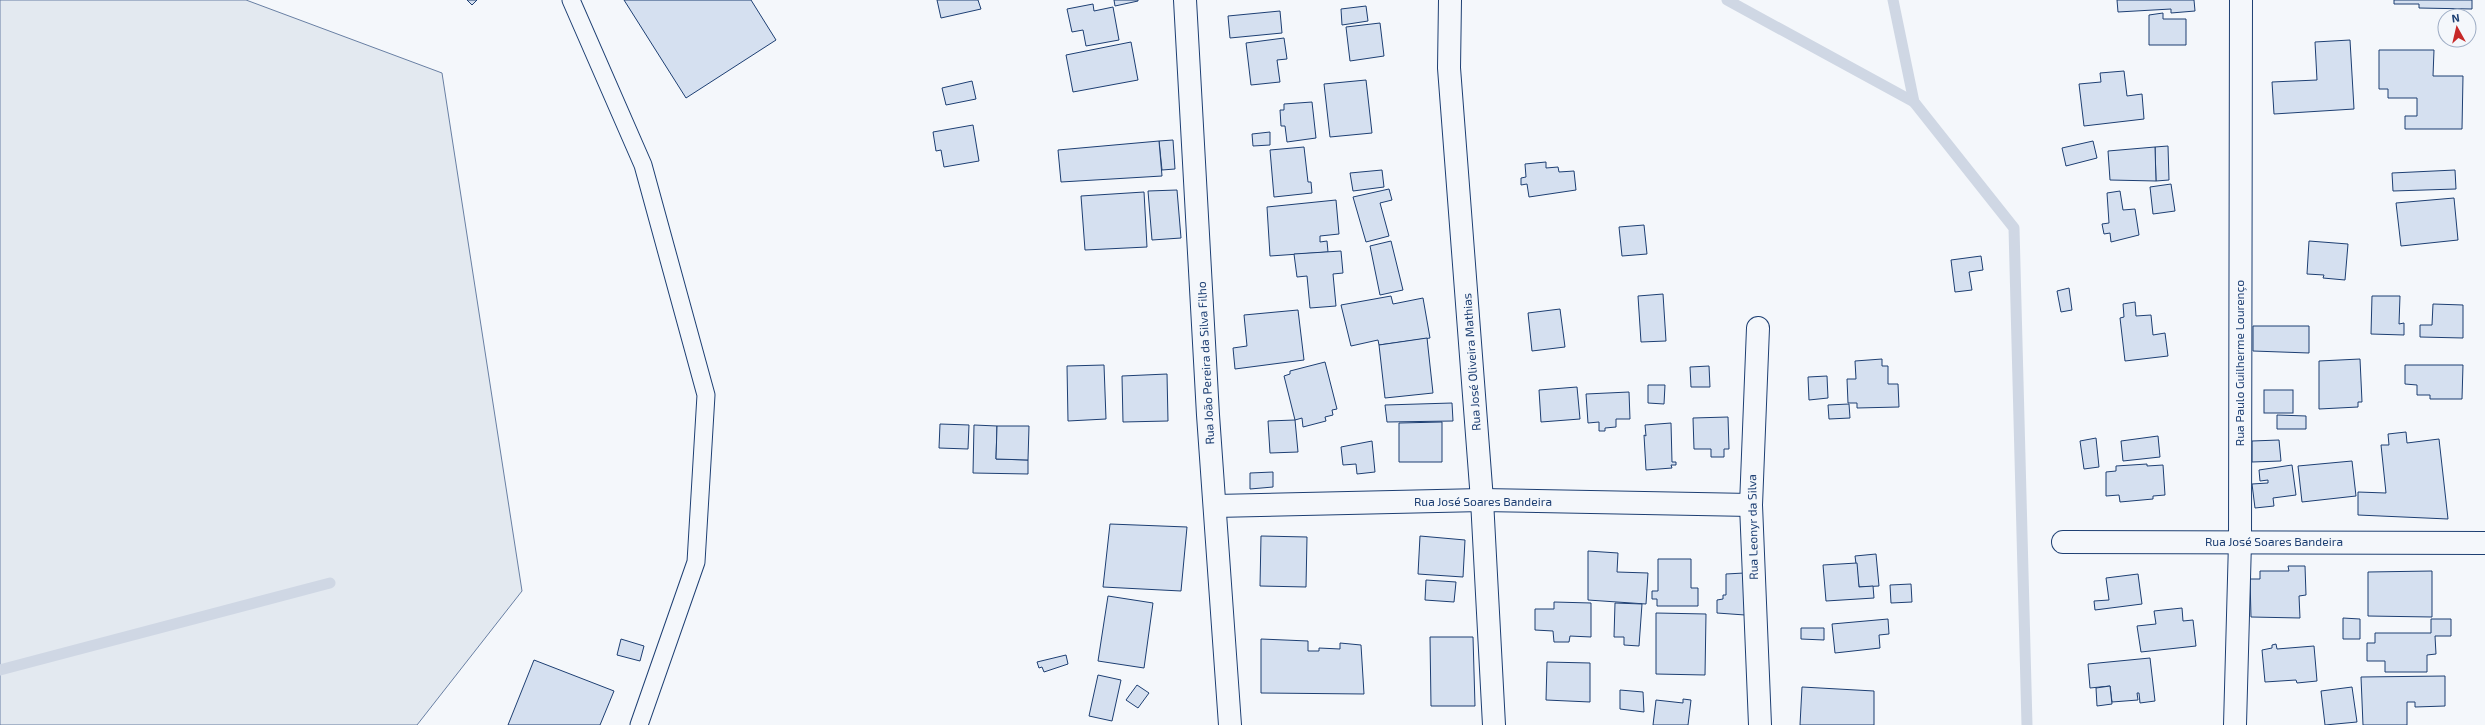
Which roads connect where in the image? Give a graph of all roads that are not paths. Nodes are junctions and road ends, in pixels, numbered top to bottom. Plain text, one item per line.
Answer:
1 (571, 0) edge
2 (1185, 0) edge
3 (1450, 0) edge
4 (2241, 0) edge
5 (1758, 328) dead end
6 (1482, 500) junction
7 (1751, 505) junction
8 (1215, 506) junction
9 (2063, 542) dead end
10 (2240, 542) junction
11 (2485, 543) edge
12 (639, 725) edge
13 (1230, 725) edge
14 (1494, 725) edge
15 (1760, 725) edge
16 (2235, 725) edge

1 - 12 lane
2 - 8 street, Rua João Pereira da Silva Filho
3 - 6 street, Rua José Oliveira Mathias
4 - 10 street, Rua Paulo Guilherme Lourenço
5 - 7 street, Rua Leonyr da Silva
6 - 7 street, Rua José Soares Bandeira
6 - 8 street, Rua José Soares Bandeira
6 - 14 street, Rua José Oliveira Mathias
7 - 15 street, Rua Leonyr da Silva
8 - 13 street, Rua João Pereira da Silva Filho
9 - 10 street, Rua José Soares Bandeira
10 - 11 street, Rua José Soares Bandeira
10 - 16 street, Rua Paulo Guilherme Lourenço

